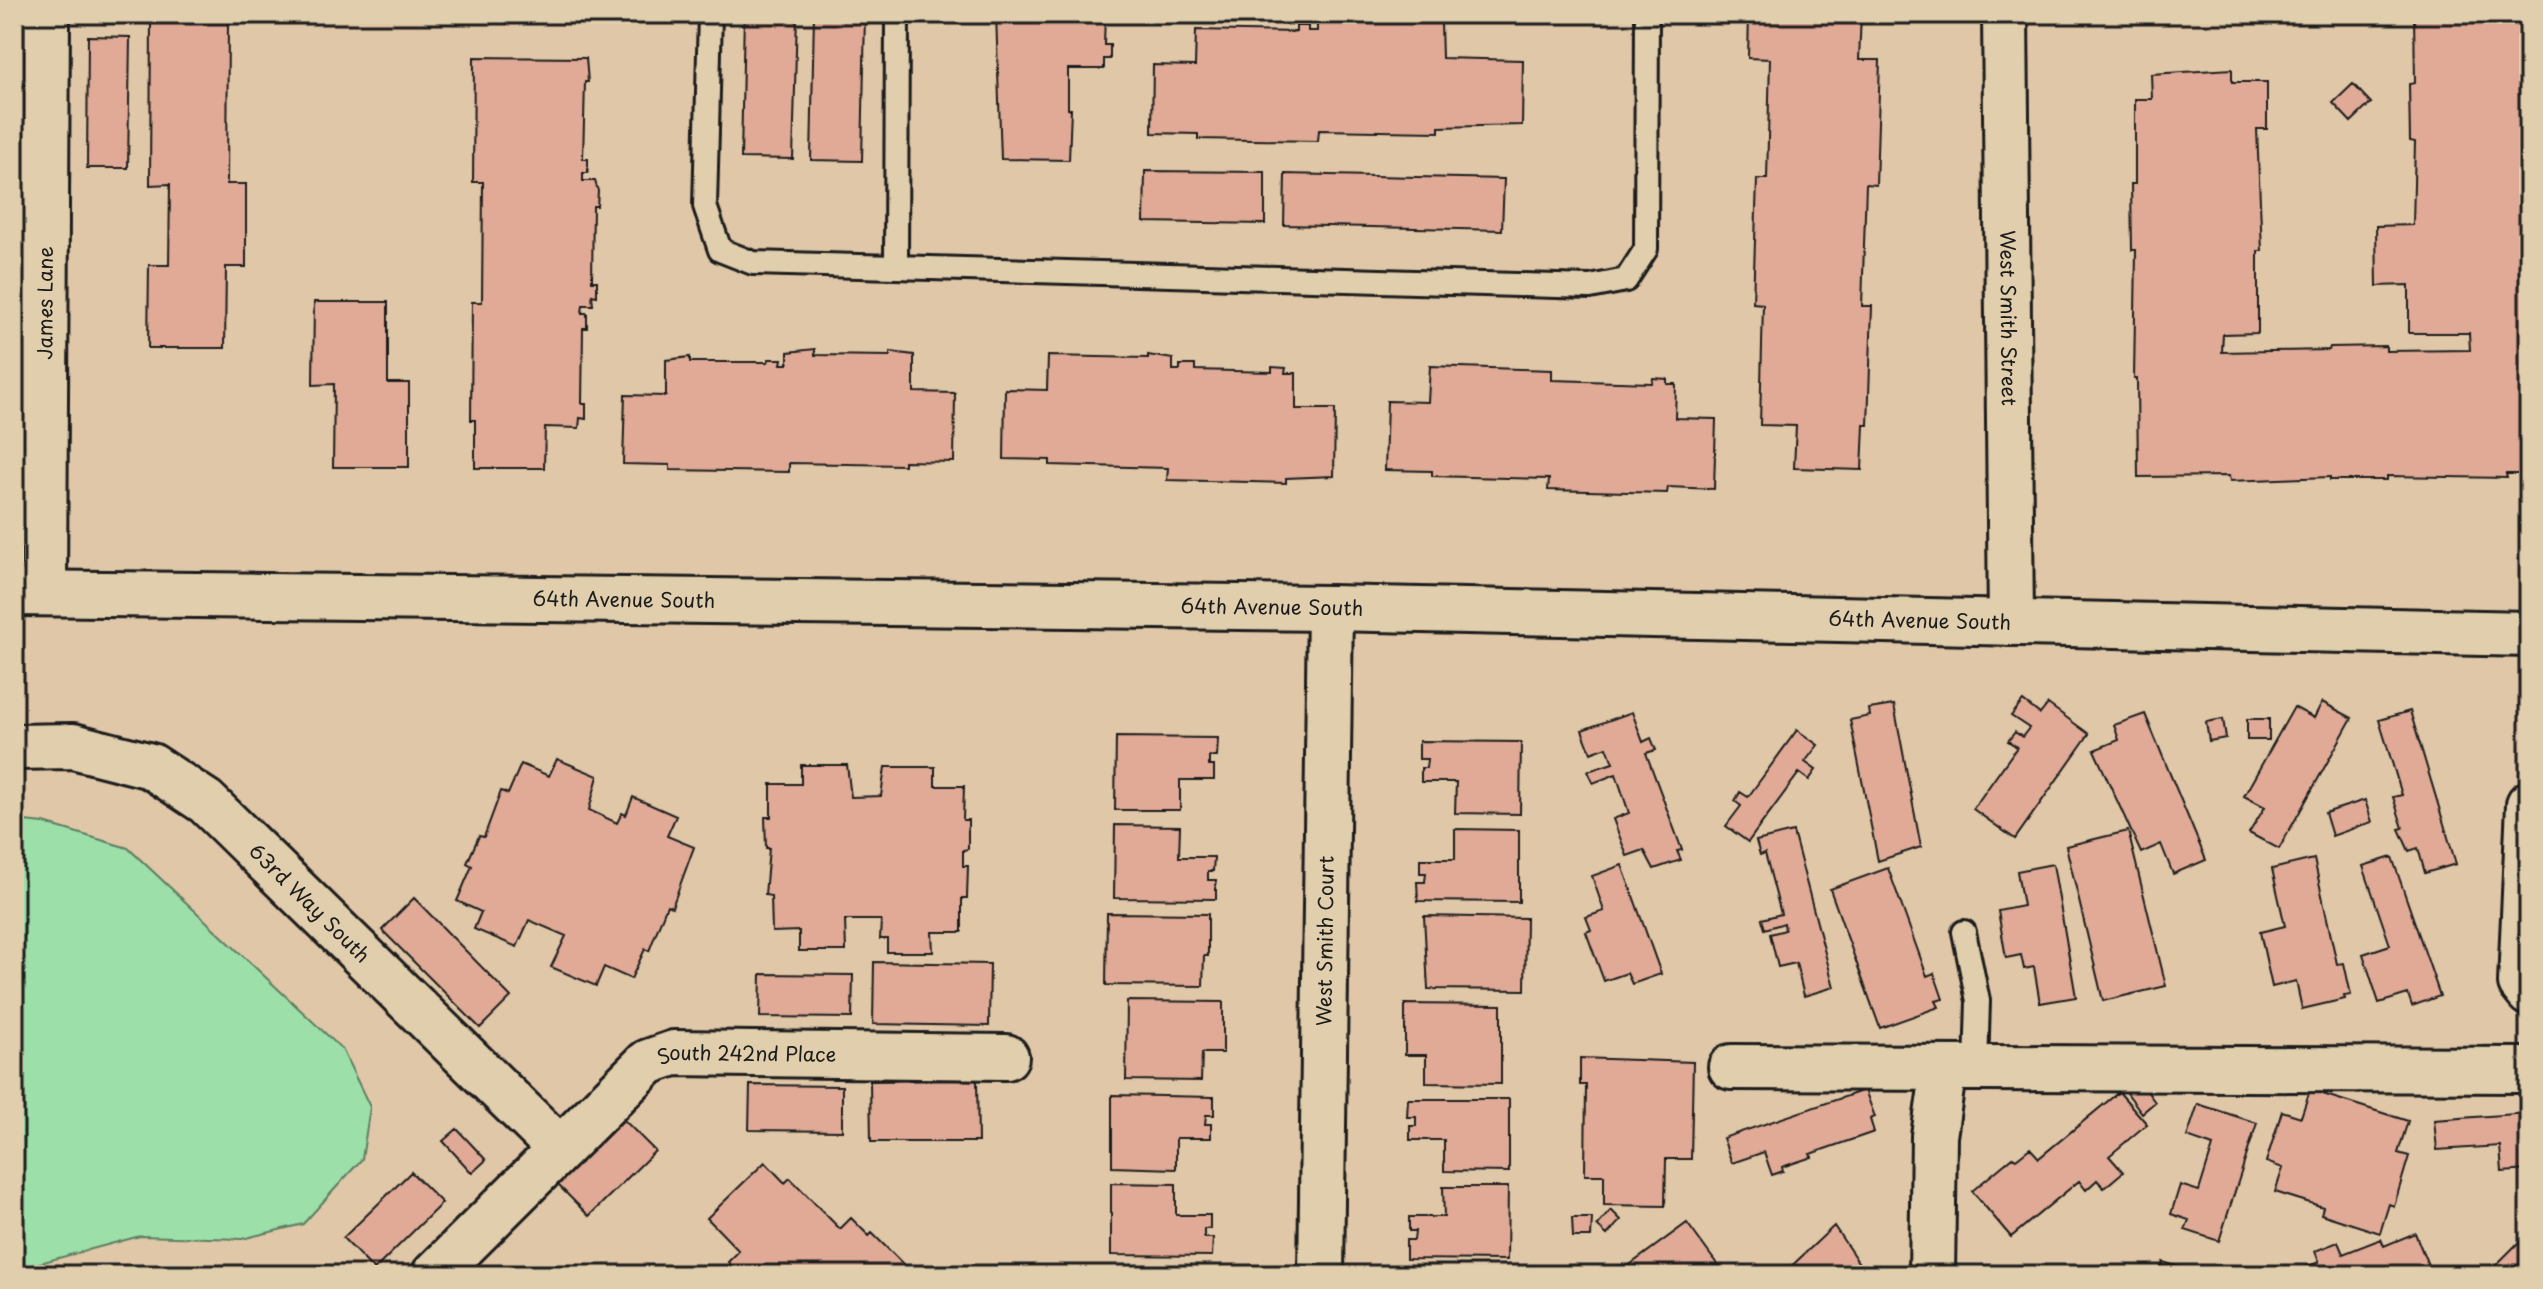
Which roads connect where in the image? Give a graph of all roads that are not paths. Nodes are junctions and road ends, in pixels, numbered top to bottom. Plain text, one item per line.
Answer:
1 (47, 14) edge
2 (710, 14) edge
3 (897, 14) edge
4 (1647, 14) edge
5 (2005, 14) edge
6 (896, 267) junction
7 (29, 364) edge
8 (29, 593) edge
9 (1330, 608) junction
10 (2011, 623) junction
11 (2529, 634) edge
12 (14, 747) edge
13 (2529, 804) edge
14 (1964, 932) dead end
15 (2529, 993) edge
16 (1006, 1057) dead end
17 (1731, 1067) dead end
18 (1960, 1068) junction
19 (2529, 1070) edge
20 (560, 1149) junction
21 (434, 1275) edge
22 (1321, 1275) edge
23 (1932, 1275) edge

1 - 7 street, James Lane
2 - 6 lane
3 - 6 lane
4 - 6 lane
5 - 10 street, West Smith Street
7 - 8 street, James Lane
8 - 9 street, 64th Avenue South
9 - 10 street, 64th Avenue South
9 - 22 street, West Smith Court
10 - 11 street, 64th Avenue South
12 - 20 street, 63rd Way South
13 - 15 street
14 - 18 lane
16 - 20 street, South 242nd Place
17 - 18 street
18 - 19 street
18 - 23 street
20 - 21 street, South 242nd Place

